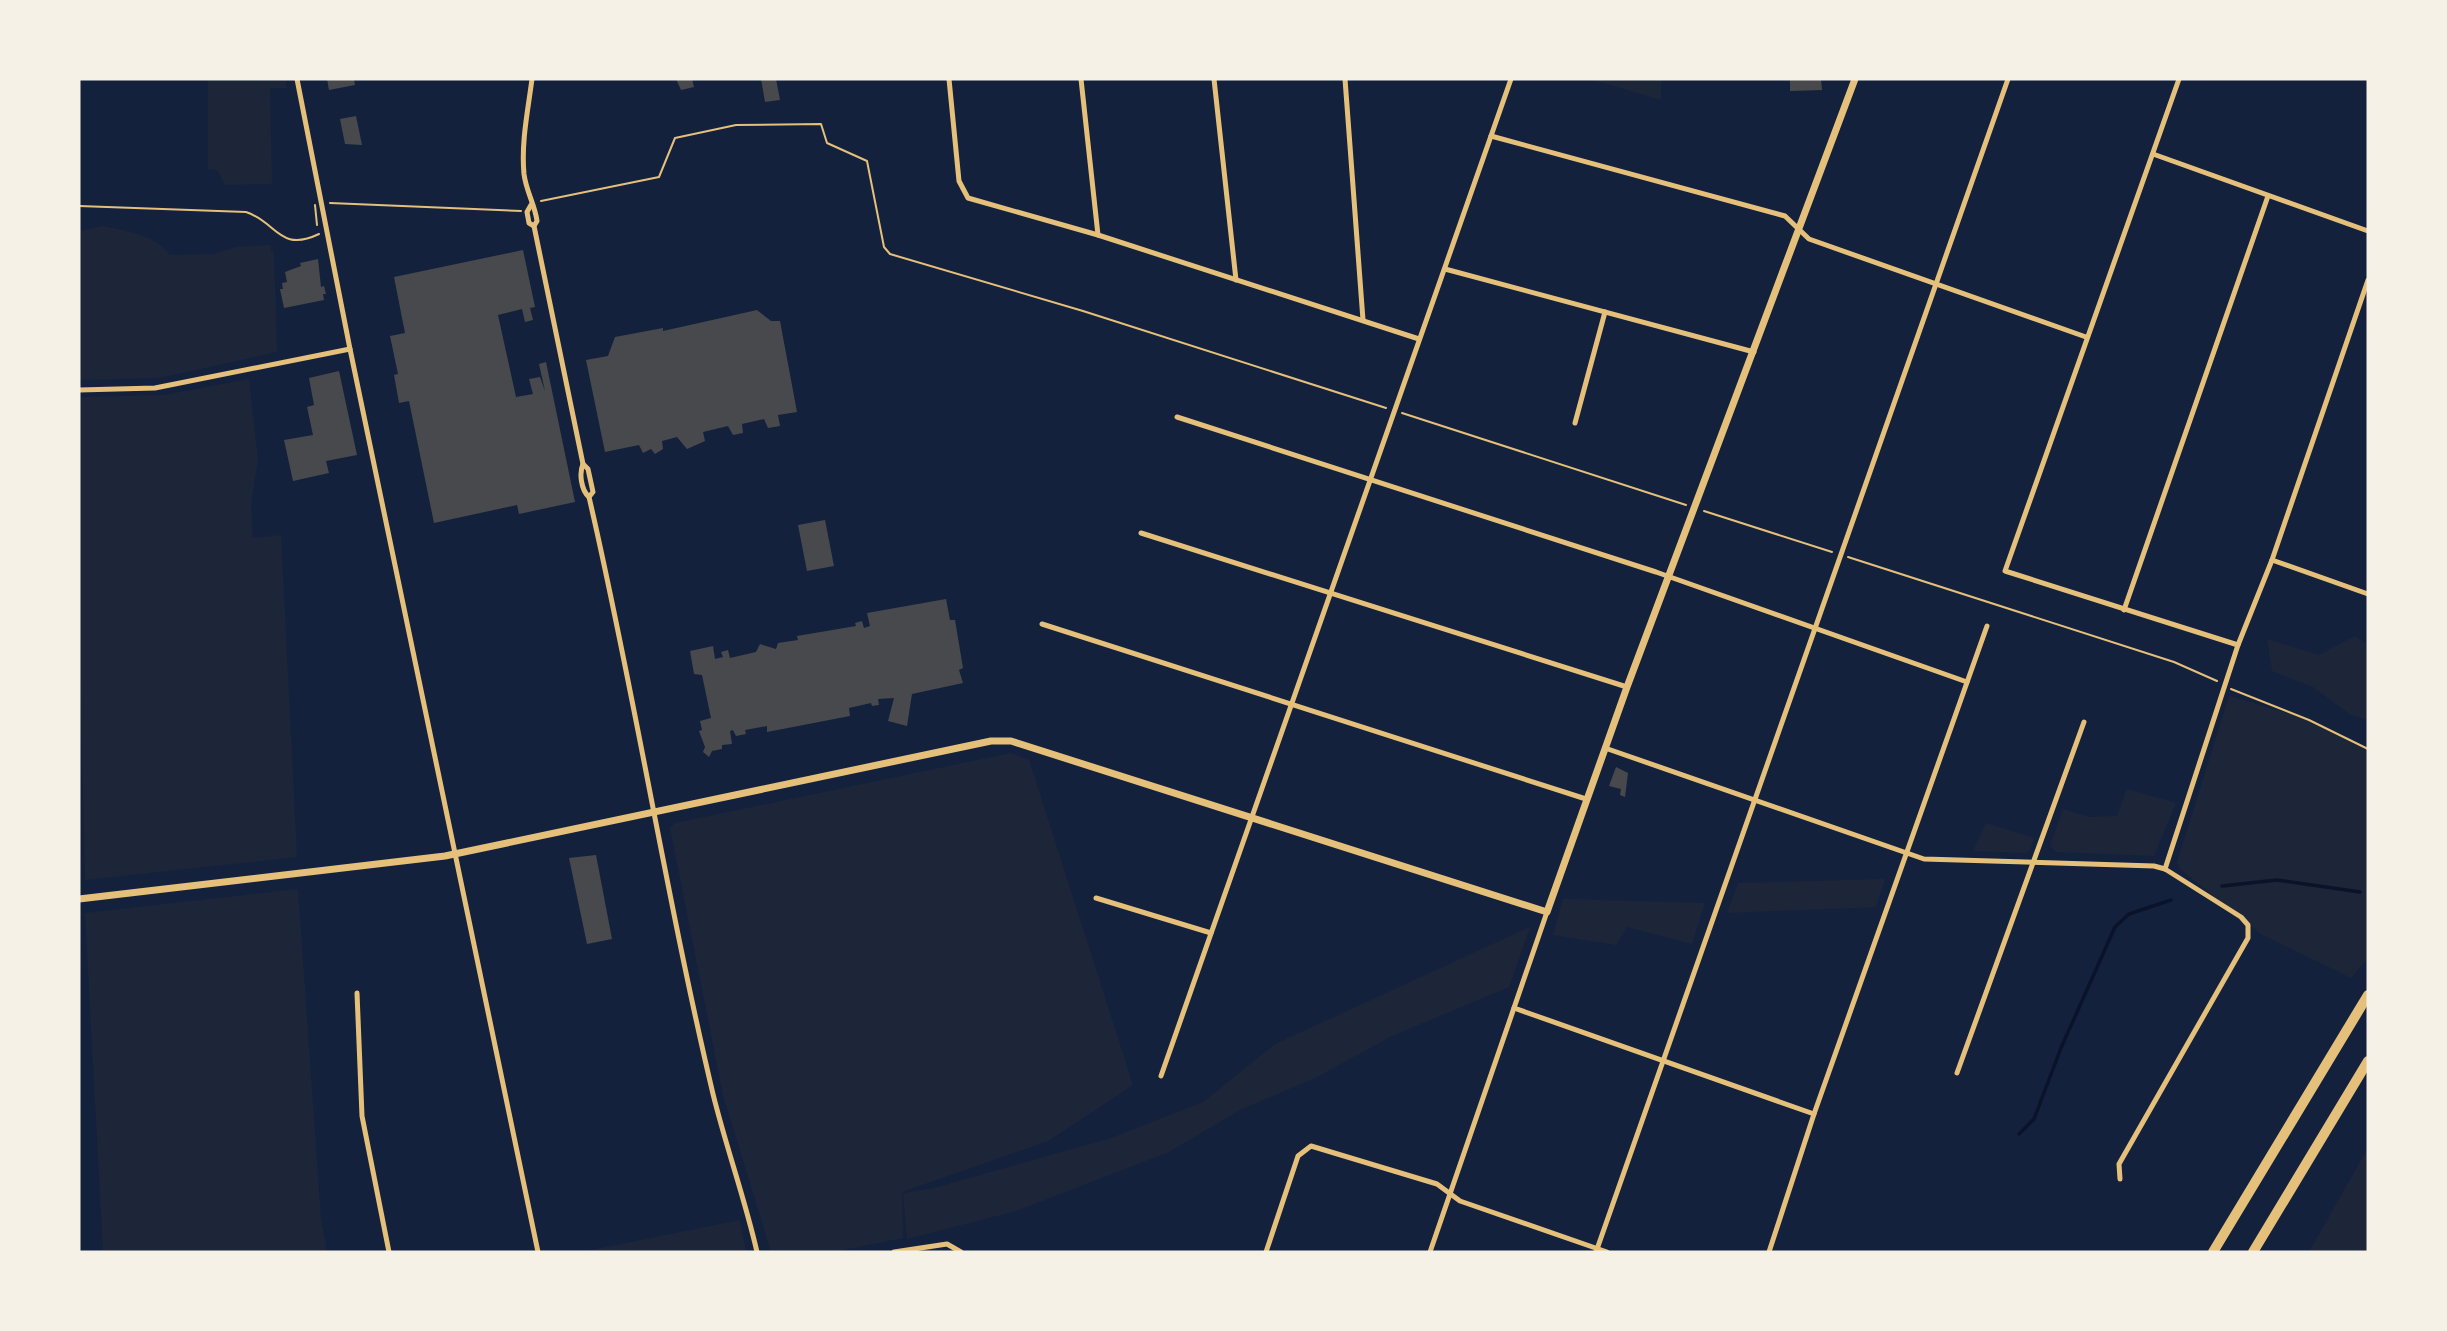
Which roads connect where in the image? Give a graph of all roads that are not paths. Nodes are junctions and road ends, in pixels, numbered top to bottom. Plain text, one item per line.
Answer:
1 (297, 79) edge
2 (532, 79) edge
3 (949, 79) edge
4 (1082, 79) edge
5 (1214, 79) edge
6 (1345, 79) edge
7 (1511, 79) edge
8 (1855, 79) edge
9 (2008, 79) edge
10 (2179, 79) edge
11 (1491, 136) junction
12 (2153, 154) junction
13 (2268, 196) junction
14 (1799, 230) junction
15 (2368, 231) edge
16 (1098, 235) junction
17 (1445, 269) junction
18 (1236, 280) junction
19 (2368, 280) edge
20 (1934, 284) junction
21 (1605, 312) junction
22 (1363, 320) junction
23 (2087, 337) junction
24 (1419, 339) junction
25 (350, 349) junction
26 (1754, 352) junction
27 (79, 390) edge
28 (1177, 417) dead end
29 (1575, 423) dead end
30 (1370, 480) junction
31 (1141, 533) dead end
32 (2272, 560) junction
33 (1668, 577) junction
34 (1330, 593) junction
35 (2368, 594) edge
36 (2124, 610) junction
37 (1042, 624) dead end
38 (1987, 626) dead end
39 (1813, 630) junction
40 (2238, 645) junction
41 (1967, 682) junction
42 (1627, 687) junction
43 (1292, 705) junction
44 (2084, 722) dead end
45 (1605, 748) junction
46 (1586, 799) junction
47 (1754, 800) junction
48 (655, 813) junction
49 (1252, 817) junction
50 (455, 854) junction
51 (1907, 854) junction
52 (2033, 863) junction
53 (2165, 869) junction
54 (1096, 898) dead end
55 (79, 899) edge
56 (1547, 912) junction
57 (1211, 933) junction
58 (357, 993) dead end
59 (2368, 995) edge
60 (1514, 1009) junction
61 (1662, 1061) junction
62 (2368, 1061) edge
63 (1957, 1073) dead end
64 (1161, 1076) dead end
65 (1814, 1114) junction
66 (2120, 1179) dead end
67 (1450, 1193) junction
68 (1596, 1250) edge
69 (389, 1252) edge
70 (538, 1252) edge
71 (757, 1252) edge
72 (894, 1252) edge
73 (961, 1252) edge
74 (1266, 1252) edge
75 (1430, 1252) edge
76 (1607, 1252) edge
77 (1769, 1252) edge
78 (2213, 1252) edge
79 (2253, 1252) edge

1 - 25 street
2 - 48 street
3 - 16 street
4 - 16 street
5 - 18 street
6 - 22 street
7 - 11 street
8 - 14 street
9 - 20 street
10 - 12 street
11 - 14 street
11 - 17 street
12 - 13 street
12 - 23 street
13 - 15 street
13 - 36 street
14 - 20 street
14 - 26 street
16 - 18 street
17 - 21 street
17 - 24 street
18 - 22 street
19 - 32 street
20 - 23 street
20 - 39 street
21 - 26 street
21 - 29 street
22 - 24 street
23 - 36 street
24 - 30 street
25 - 27 street
25 - 50 street
26 - 33 street
28 - 30 street
30 - 33 street
30 - 34 street
31 - 34 street
32 - 35 street
32 - 40 street
33 - 39 street
33 - 42 street
34 - 42 street
34 - 43 street
36 - 40 street
37 - 43 street
38 - 41 street
39 - 41 street
39 - 47 street
40 - 53 street
41 - 51 street
42 - 45 street
43 - 46 street
43 - 49 street
44 - 52 street
45 - 46 street
45 - 47 street
46 - 56 street
47 - 51 street
47 - 61 street
48 - 49 street
48 - 50 street
48 - 71 street
49 - 56 street
49 - 57 street
50 - 55 street
50 - 70 street
51 - 52 street
51 - 65 street
52 - 53 street
52 - 63 street
53 - 66 street
54 - 57 street
56 - 60 street
57 - 64 street
58 - 69 street
59 - 78 highway
60 - 61 street
60 - 67 street
61 - 65 street
61 - 68 street
62 - 79 highway
65 - 77 street
67 - 68 street
67 - 74 street
67 - 75 street
68 - 76 street
72 - 73 street

